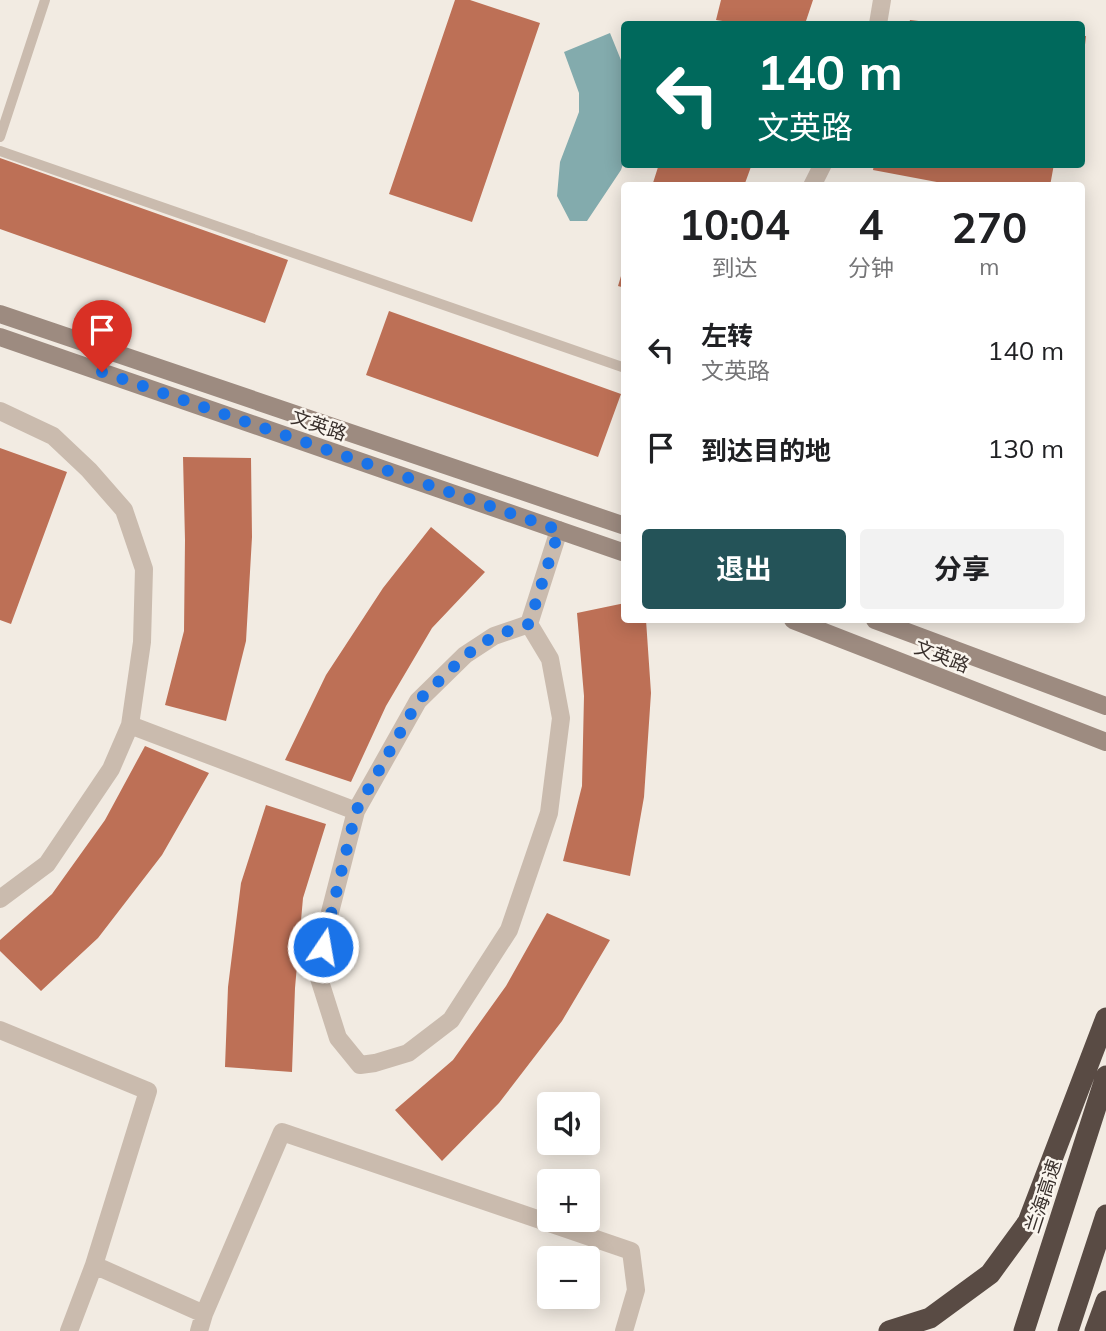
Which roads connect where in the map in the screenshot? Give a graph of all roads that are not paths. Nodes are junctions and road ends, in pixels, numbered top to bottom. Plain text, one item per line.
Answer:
1 (45, 0) edge
2 (882, 0) edge
3 (878, 21) edge
4 (0, 137) edge
5 (0, 151) edge
6 (0, 314) edge
7 (0, 337) edge
8 (621, 367) edge
9 (0, 411) edge
10 (621, 525) edge
11 (559, 530) junction
12 (621, 553) edge
13 (801, 623) edge
14 (884, 623) edge
15 (529, 624) junction
16 (1106, 706) edge
17 (130, 725) junction
18 (1106, 742) edge
19 (356, 811) junction
20 (0, 899) edge
21 (1106, 1018) edge
22 (0, 1030) edge
23 (1106, 1076) edge
24 (1106, 1215) edge
25 (93, 1265) junction
26 (1106, 1301) edge
27 (201, 1322) edge
28 (69, 1331) edge
29 (624, 1331) edge
30 (888, 1331) edge
31 (1024, 1331) edge
32 (1068, 1331) edge
33 (1095, 1331) edge

1 - 4 lane
2 - 3 street
5 - 8 lane
6 - 10 main road, 文英路
7 - 11 main road, 文英路
9 - 17 street
11 - 12 main road, 文英路
11 - 15 street
13 - 18 main road, 文英路
14 - 16 main road, 文英路
15 - 19 street
15 - 19 street
17 - 19 street
17 - 20 street
21 - 30 highway
22 - 25 street
23 - 31 highway, 兰海高速
24 - 32 highway
25 - 27 street
25 - 28 street
26 - 33 highway
27 - 29 street

